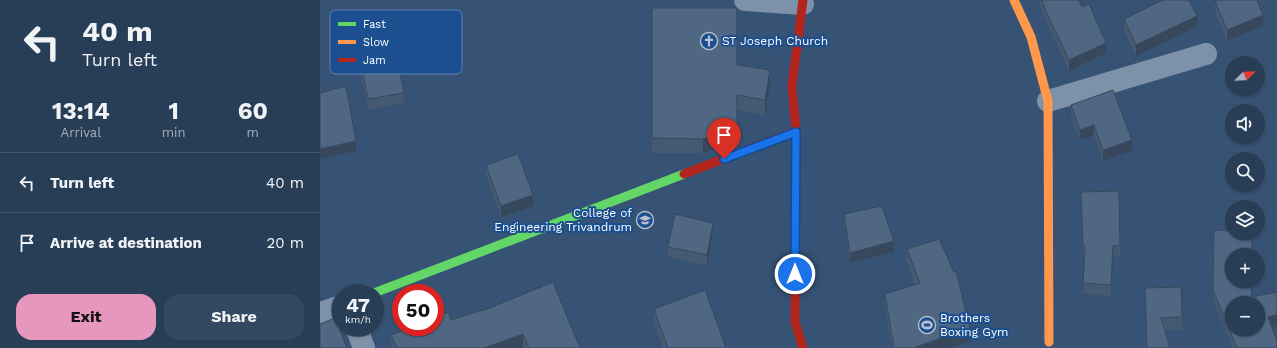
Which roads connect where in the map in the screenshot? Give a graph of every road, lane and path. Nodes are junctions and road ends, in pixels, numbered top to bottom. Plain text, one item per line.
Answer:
1 (745, 0) edge
2 (1014, 0) edge
3 (803, 2) edge
4 (1206, 54) dead end
5 (1048, 102) junction
6 (796, 132) junction
7 (384, 289) edge
8 (332, 309) edge
9 (320, 313) edge
10 (359, 336) edge
11 (1049, 342) dead end
12 (364, 348) edge
13 (803, 348) edge

1 - 3 street
2 - 5 street
3 - 6 street
4 - 5 street
5 - 11 street
6 - 7 street
6 - 13 street
8 - 9 street
10 - 12 street

